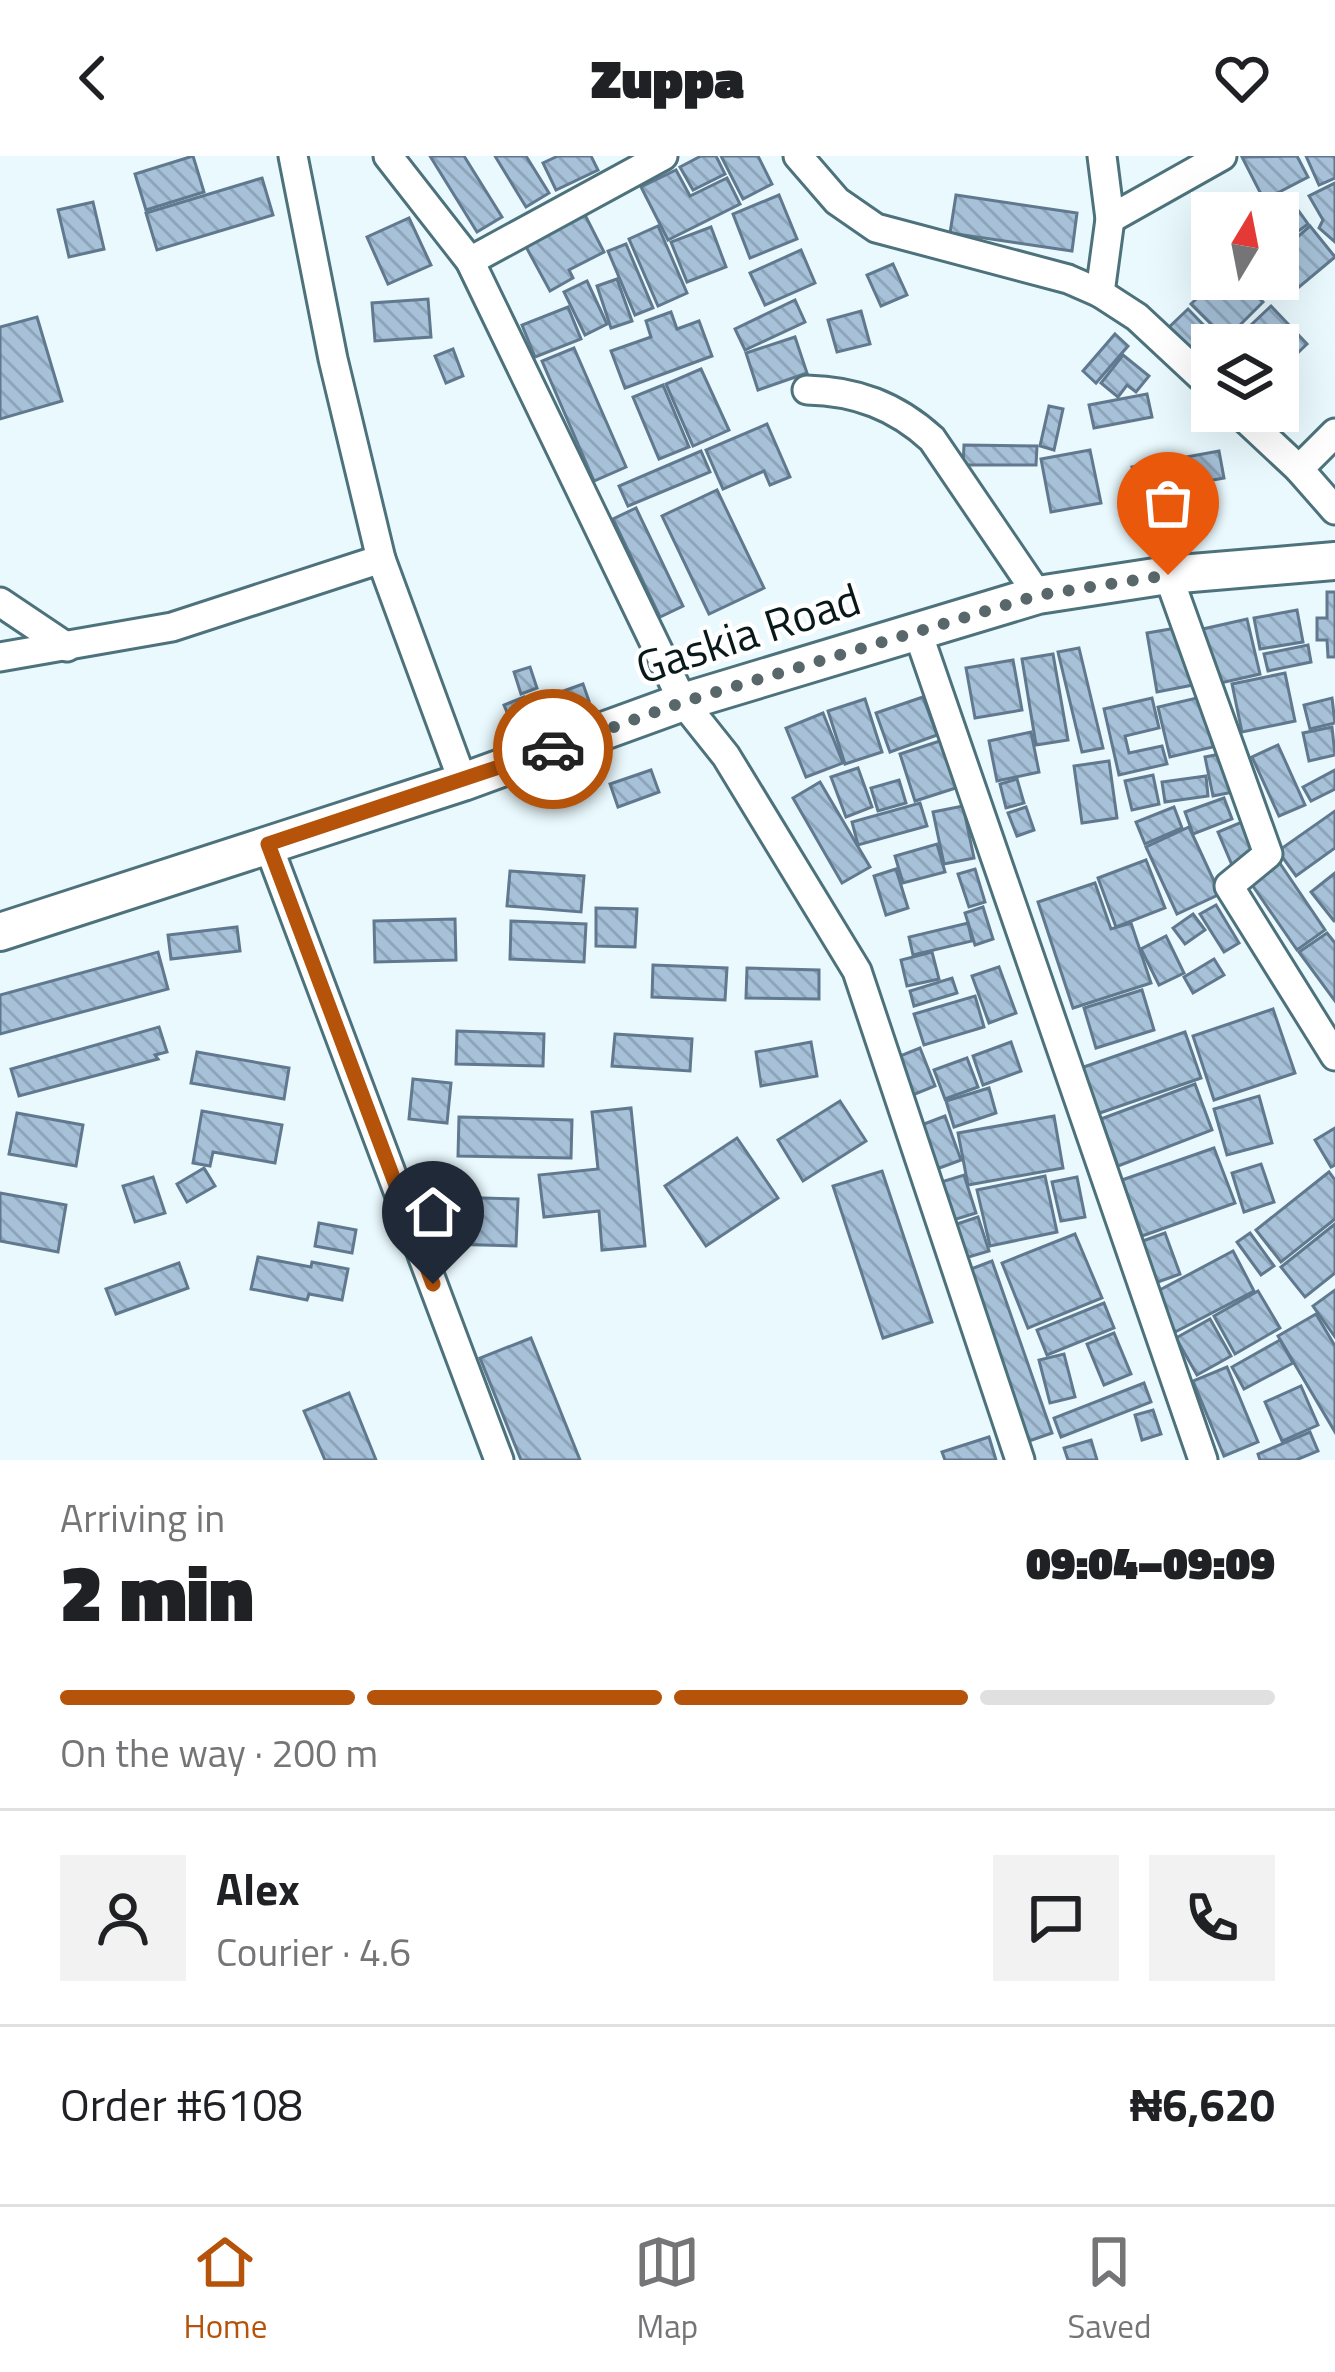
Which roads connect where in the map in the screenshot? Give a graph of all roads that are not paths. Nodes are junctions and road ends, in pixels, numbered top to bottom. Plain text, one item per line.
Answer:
1 (292, 156) edge
2 (388, 156) edge
3 (663, 156) edge
4 (798, 156) edge
5 (1102, 156) edge
6 (1222, 156) edge
7 (1110, 219) junction
8 (470, 261) junction
9 (1100, 293) junction
10 (1191, 367) edge
11 (807, 390) dead end
12 (1260, 432) edge
13 (1335, 433) edge
14 (1299, 469) junction
15 (1335, 510) edge
16 (381, 559) junction
17 (1335, 561) edge
18 (1168, 575) junction
19 (1039, 595) junction
20 (0, 602) edge
21 (916, 630) junction
22 (67, 647) junction
23 (0, 657) edge
24 (683, 702) junction
25 (463, 782) junction
26 (268, 844) junction
27 (0, 932) edge
28 (1335, 1056) edge
29 (499, 1460) edge
30 (1020, 1460) edge
31 (1203, 1460) edge

1 - 16 street
2 - 8 street
3 - 8 street
4 - 9 street
5 - 7 street
6 - 7 street
7 - 9 street
8 - 24 street
9 - 10 street
11 - 19 street
12 - 14 street
13 - 14 street
14 - 15 street
16 - 22 street
16 - 25 street
17 - 18 main road, Gaskia Road
18 - 19 main road, Gaskia Road
18 - 28 street
19 - 21 main road, Gaskia Road
20 - 22 street
21 - 24 main road, Gaskia Road
21 - 31 street
22 - 23 street
24 - 25 main road, Gaskia Road
24 - 30 street
25 - 26 main road, Gaskia Road
26 - 27 main road, Gaskia Road
26 - 29 street

